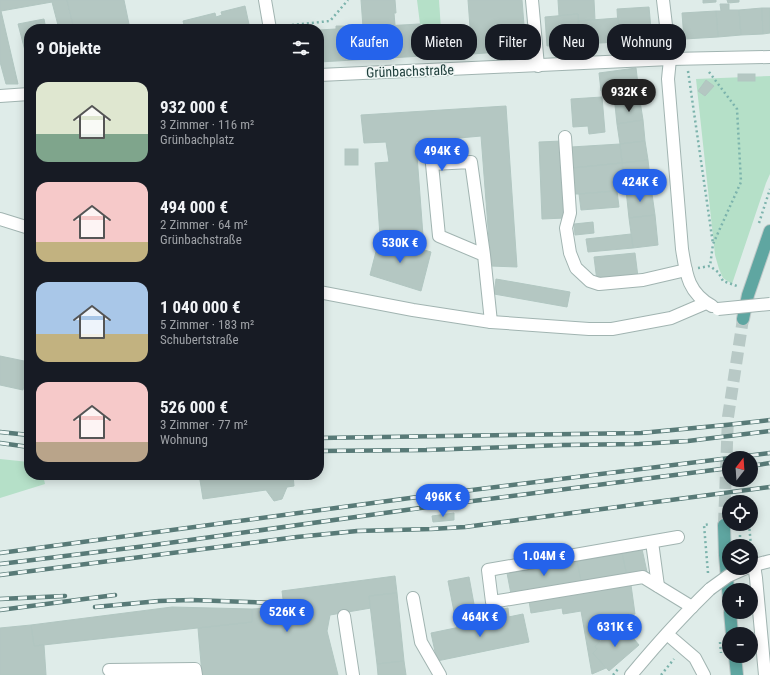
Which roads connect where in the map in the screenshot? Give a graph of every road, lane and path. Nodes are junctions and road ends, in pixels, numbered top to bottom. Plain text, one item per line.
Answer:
1 (265, 0) edge
2 (348, 0) edge
3 (532, 0) edge
4 (663, 0) edge
5 (269, 24) edge
6 (304, 24) edge
7 (666, 24) edge
8 (686, 58) joint
9 (770, 58) edge
10 (651, 60) edge
11 (670, 60) edge
12 (538, 66) junction
13 (708, 70) dead end
14 (324, 75) edge
15 (24, 94) edge
16 (0, 96) edge
17 (565, 137) dead end
18 (0, 219) edge
19 (24, 226) edge
20 (770, 231) edge
21 (713, 244) junction
22 (484, 255) junction
23 (710, 266) junction
24 (686, 270) junction
25 (738, 287) dead end
26 (324, 293) edge
27 (706, 303) junction
28 (770, 304) edge
29 (743, 320) tunnel mouth
30 (491, 322) junction
31 (717, 524) joint
32 (678, 537) dead end
33 (652, 542) junction
34 (770, 561) edge
35 (758, 564) edge
36 (730, 575) edge
37 (754, 575) edge
38 (709, 583) junction
39 (727, 583) edge
40 (658, 586) junction
41 (413, 598) dead end
42 (692, 607) junction
43 (344, 616) dead end
44 (667, 634) junction
45 (736, 663) edge
46 (109, 670) dead end
47 (196, 675) edge
48 (353, 675) edge
49 (440, 675) edge
50 (631, 675) edge
51 (704, 675) edge
52 (737, 675) edge
53 (765, 675) edge

1 - 5 street
2 - 6 path
3 - 12 street
4 - 7 street
8 - 9 street, Grünbachstraße
8 - 21 path
10 - 12 street, Grünbachstraße
11 - 24 street
12 - 14 street, Grünbachstraße
13 - 21 path
15 - 16 street
17 - 24 street
18 - 19 street
20 - 29 main road
21 - 23 path
22 - 22 street
22 - 30 street
23 - 24 path
23 - 25 path
24 - 27 street
26 - 30 street
27 - 28 street, bridge
27 - 30 street
31 - 38 path
31 - 39 main road
32 - 33 street
33 - 40 street
33 - 40 street
34 - 35 street
36 - 38 street, bridge
37 - 53 street
38 - 42 street
40 - 42 street
41 - 49 street
42 - 44 street
43 - 48 street
44 - 50 street
44 - 51 street
45 - 52 main road
46 - 47 street

